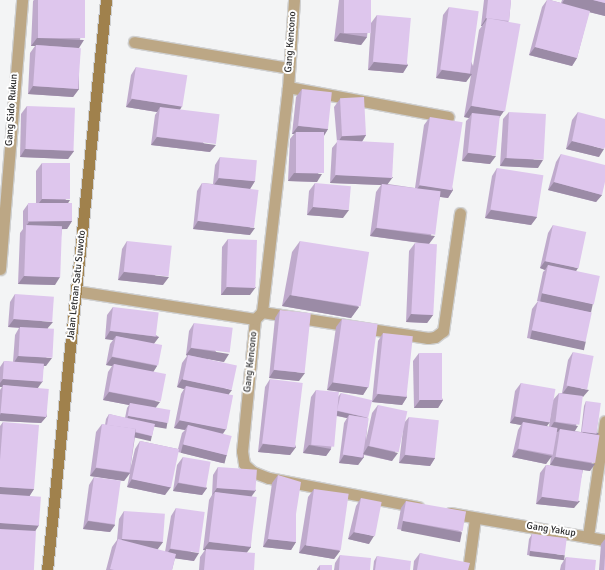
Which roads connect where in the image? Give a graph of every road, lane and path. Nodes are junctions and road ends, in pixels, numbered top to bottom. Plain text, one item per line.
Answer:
1 (22, 0) edge
2 (106, 0) edge
3 (294, 0) edge
4 (134, 42) dead end
5 (289, 68) junction
6 (288, 87) junction
7 (448, 117) dead end
8 (460, 213) dead end
9 (0, 268) edge
10 (76, 291) junction
11 (258, 315) junction
12 (605, 420) edge
13 (475, 518) junction
14 (588, 536) junction
15 (605, 540) edge
16 (47, 570) edge
17 (468, 570) edge

1 - 9 street, Gang Sido Rukun
2 - 10 main road, Jalan Letnan Satu Suwoto
3 - 5 street, Gang Kencono
4 - 5 street
5 - 6 street, Gang Kencono
6 - 7 street
6 - 11 street, Gang Kencono
8 - 11 street
10 - 11 street
10 - 16 main road, Jalan Letnan Satu Suwoto
11 - 13 street, Gang Kencono
12 - 14 street, Gang Yakup
13 - 14 street, Gang Yakup
13 - 17 street
14 - 15 street

